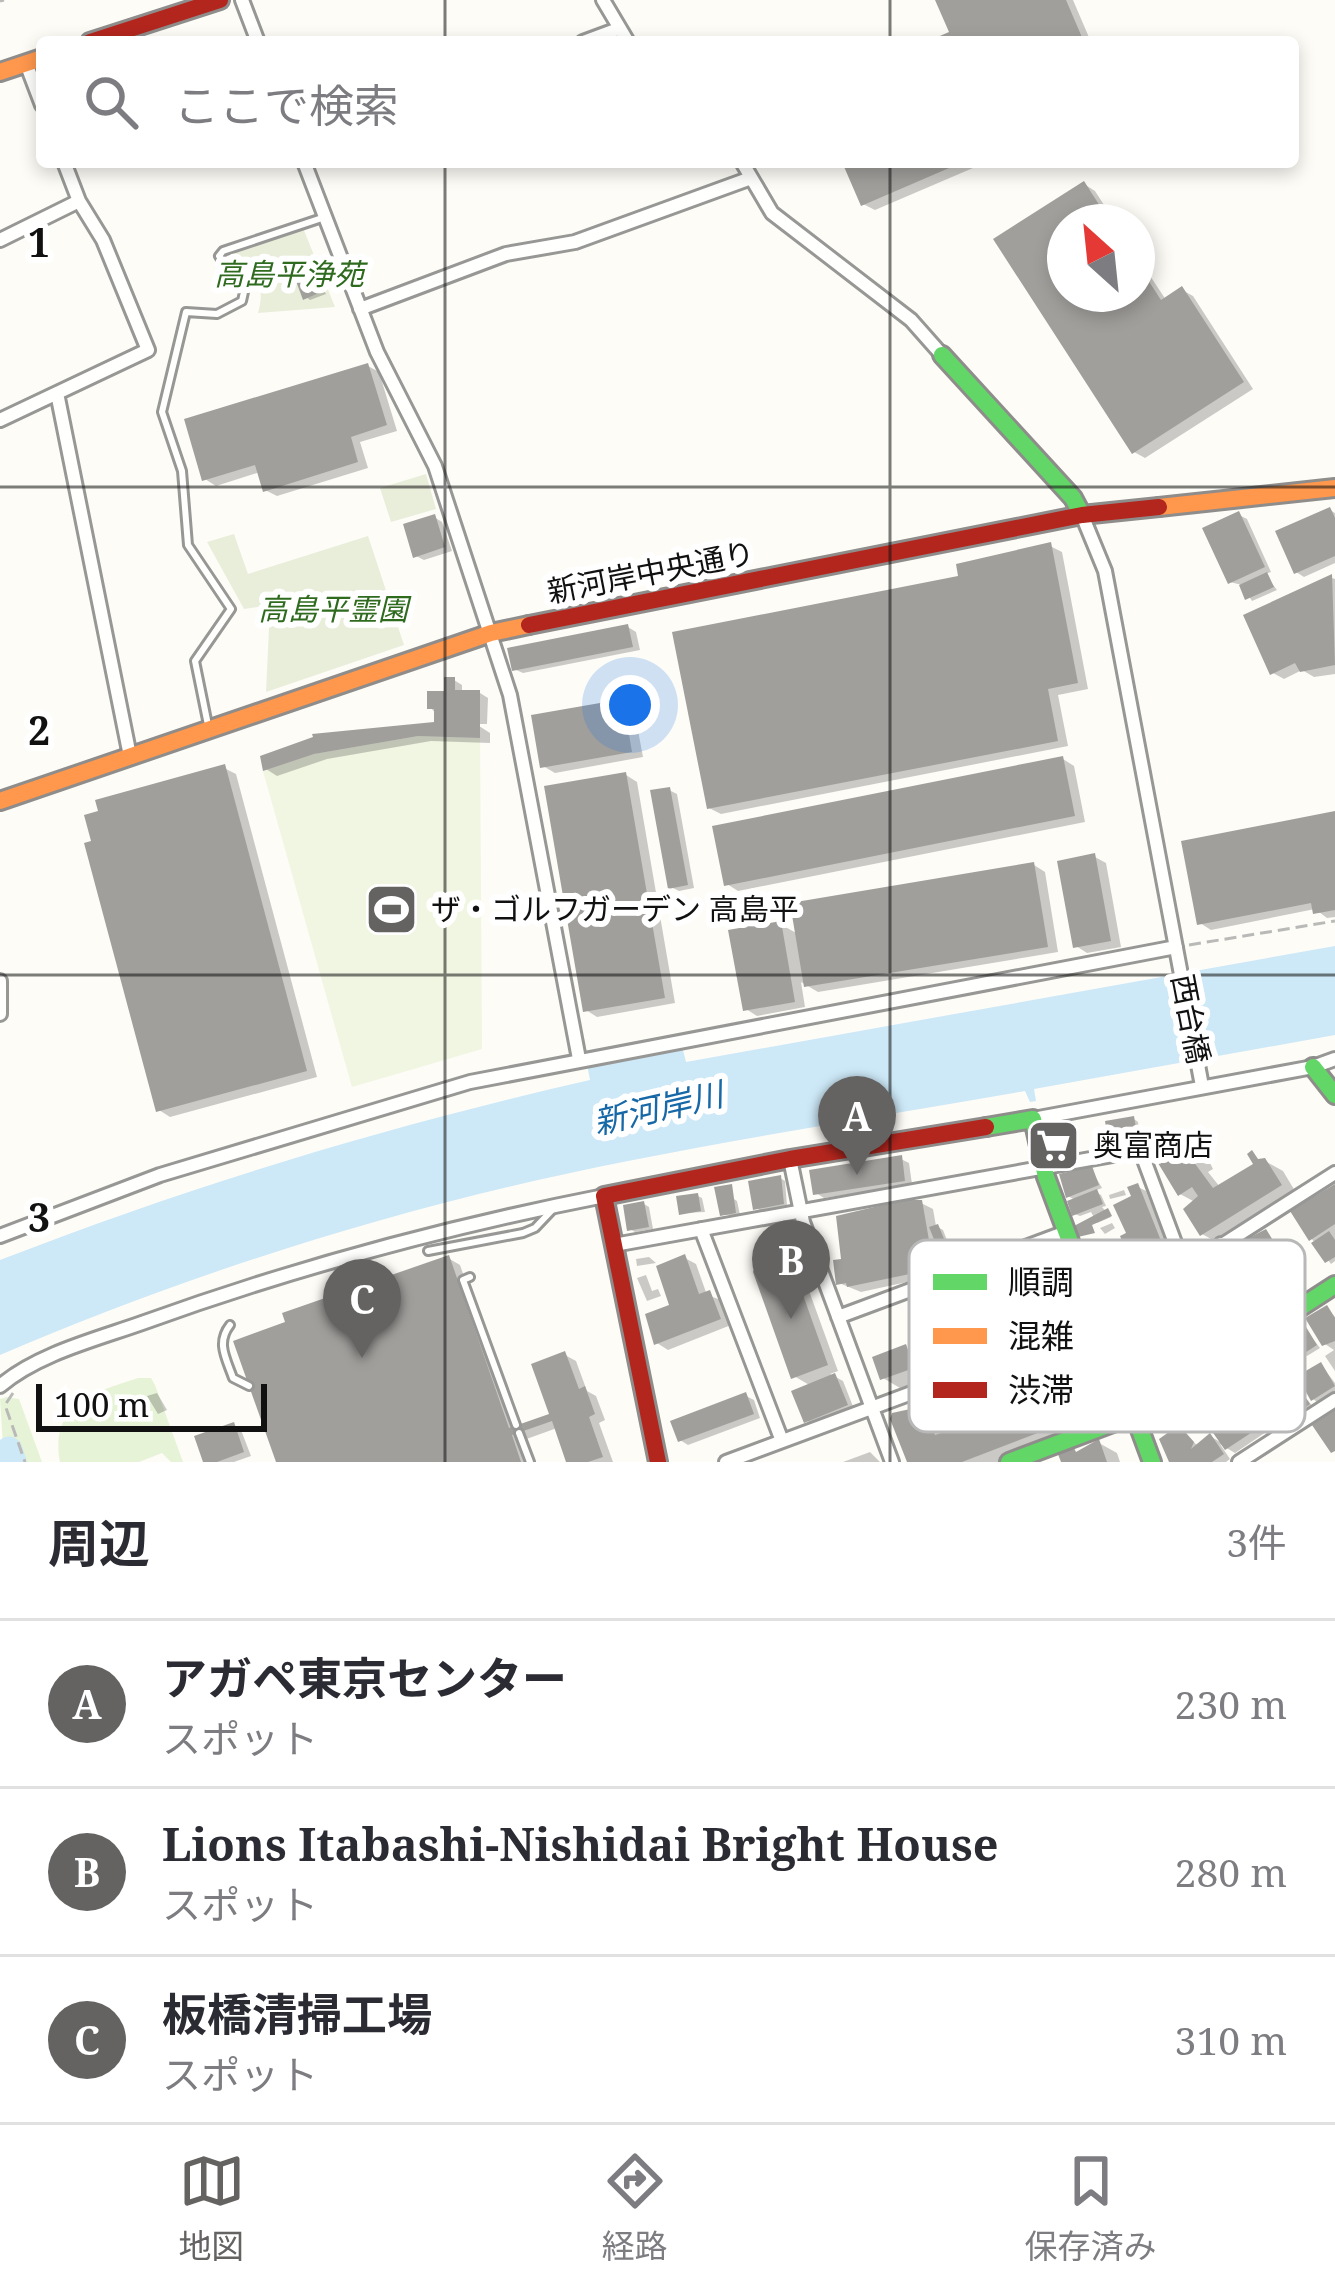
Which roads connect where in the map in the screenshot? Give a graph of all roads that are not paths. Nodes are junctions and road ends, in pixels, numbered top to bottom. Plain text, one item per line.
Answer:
1 (220, 0) edge
2 (242, 0) edge
3 (603, 0) edge
4 (618, 29) junction
5 (109, 36) edge
6 (257, 36) edge
7 (599, 36) edge
8 (623, 36) edge
9 (34, 60) edge
10 (0, 72) edge
11 (66, 168) edge
12 (306, 168) edge
13 (745, 168) edge
14 (751, 178) junction
15 (79, 201) junction
16 (323, 218) junction
17 (0, 240) edge
18 (360, 308) junction
19 (942, 356) joint
20 (57, 393) junction
21 (0, 420) edge
22 (1335, 488) edge
23 (1082, 515) junction
24 (491, 633) junction
25 (209, 729) junction
26 (130, 756) junction
27 (0, 801) edge
28 (1177, 950) junction
29 (0, 981) edge
30 (0, 1014) edge
31 (579, 1059) junction
32 (1335, 1059) edge
33 (1313, 1067) junction
34 (1202, 1086) junction
35 (1335, 1095) edge
36 (1033, 1119) junction
37 (790, 1160) junction
38 (1043, 1167) junction
39 (1335, 1173) edge
40 (604, 1196) junction
41 (556, 1205) junction
42 (800, 1211) junction
43 (701, 1229) junction
44 (1066, 1232) junction
45 (0, 1236) edge
46 (1045, 1240) edge
47 (1069, 1240) edge
48 (1174, 1240) edge
49 (1227, 1240) edge
50 (614, 1245) junction
51 (428, 1251) dead end
52 (470, 1277) dead end
53 (1333, 1290) edge
54 (909, 1291) edge
55 (1305, 1306) edge
56 (838, 1317) junction
57 (230, 1325) dead end
58 (0, 1385) edge
59 (249, 1386) dead end
60 (909, 1393) edge
61 (1335, 1400) edge
62 (872, 1407) junction
63 (1305, 1419) edge
64 (1089, 1432) edge
65 (1141, 1432) edge
66 (1285, 1432) edge
67 (782, 1441) junction
68 (530, 1462) edge
69 (658, 1462) edge
70 (726, 1462) edge
71 (892, 1462) edge
72 (1009, 1462) edge
73 (1152, 1462) edge
74 (1239, 1462) edge

1 - 5 street
2 - 6 street
3 - 4 street
4 - 7 street
4 - 8 street
9 - 10 street
11 - 15 street
12 - 16 street
13 - 14 street
14 - 18 street
14 - 19 street
15 - 17 street
15 - 20 street
16 - 18 street
16 - 25 lane
18 - 24 street
19 - 23 street
20 - 21 street
20 - 26 street
22 - 23 street, 新河岸中央通り
23 - 24 street, 新河岸中央通り
23 - 28 street, 西台橋
24 - 25 street, 新河岸中央通り
24 - 31 street
25 - 26 street, 新河岸中央通り
26 - 27 street, 新河岸中央通り
28 - 31 street
28 - 34 street, 西台橋
29 - 30 street
31 - 45 street
32 - 33 street
33 - 34 street
33 - 35 street
34 - 36 street
36 - 37 street
36 - 38 street
37 - 40 street
37 - 42 street
38 - 42 street
38 - 44 street
38 - 48 street
39 - 49 street
40 - 41 street
40 - 50 street
41 - 51 lane
41 - 58 street
42 - 43 street
42 - 56 street
43 - 50 street
43 - 67 street
44 - 46 street
44 - 47 street
50 - 69 street
52 - 68 lane
53 - 55 street
54 - 56 street
56 - 62 street
57 - 59 lane
60 - 62 street
61 - 63 street
62 - 67 street
62 - 71 street
64 - 72 street
65 - 73 street
66 - 74 street
67 - 70 street

